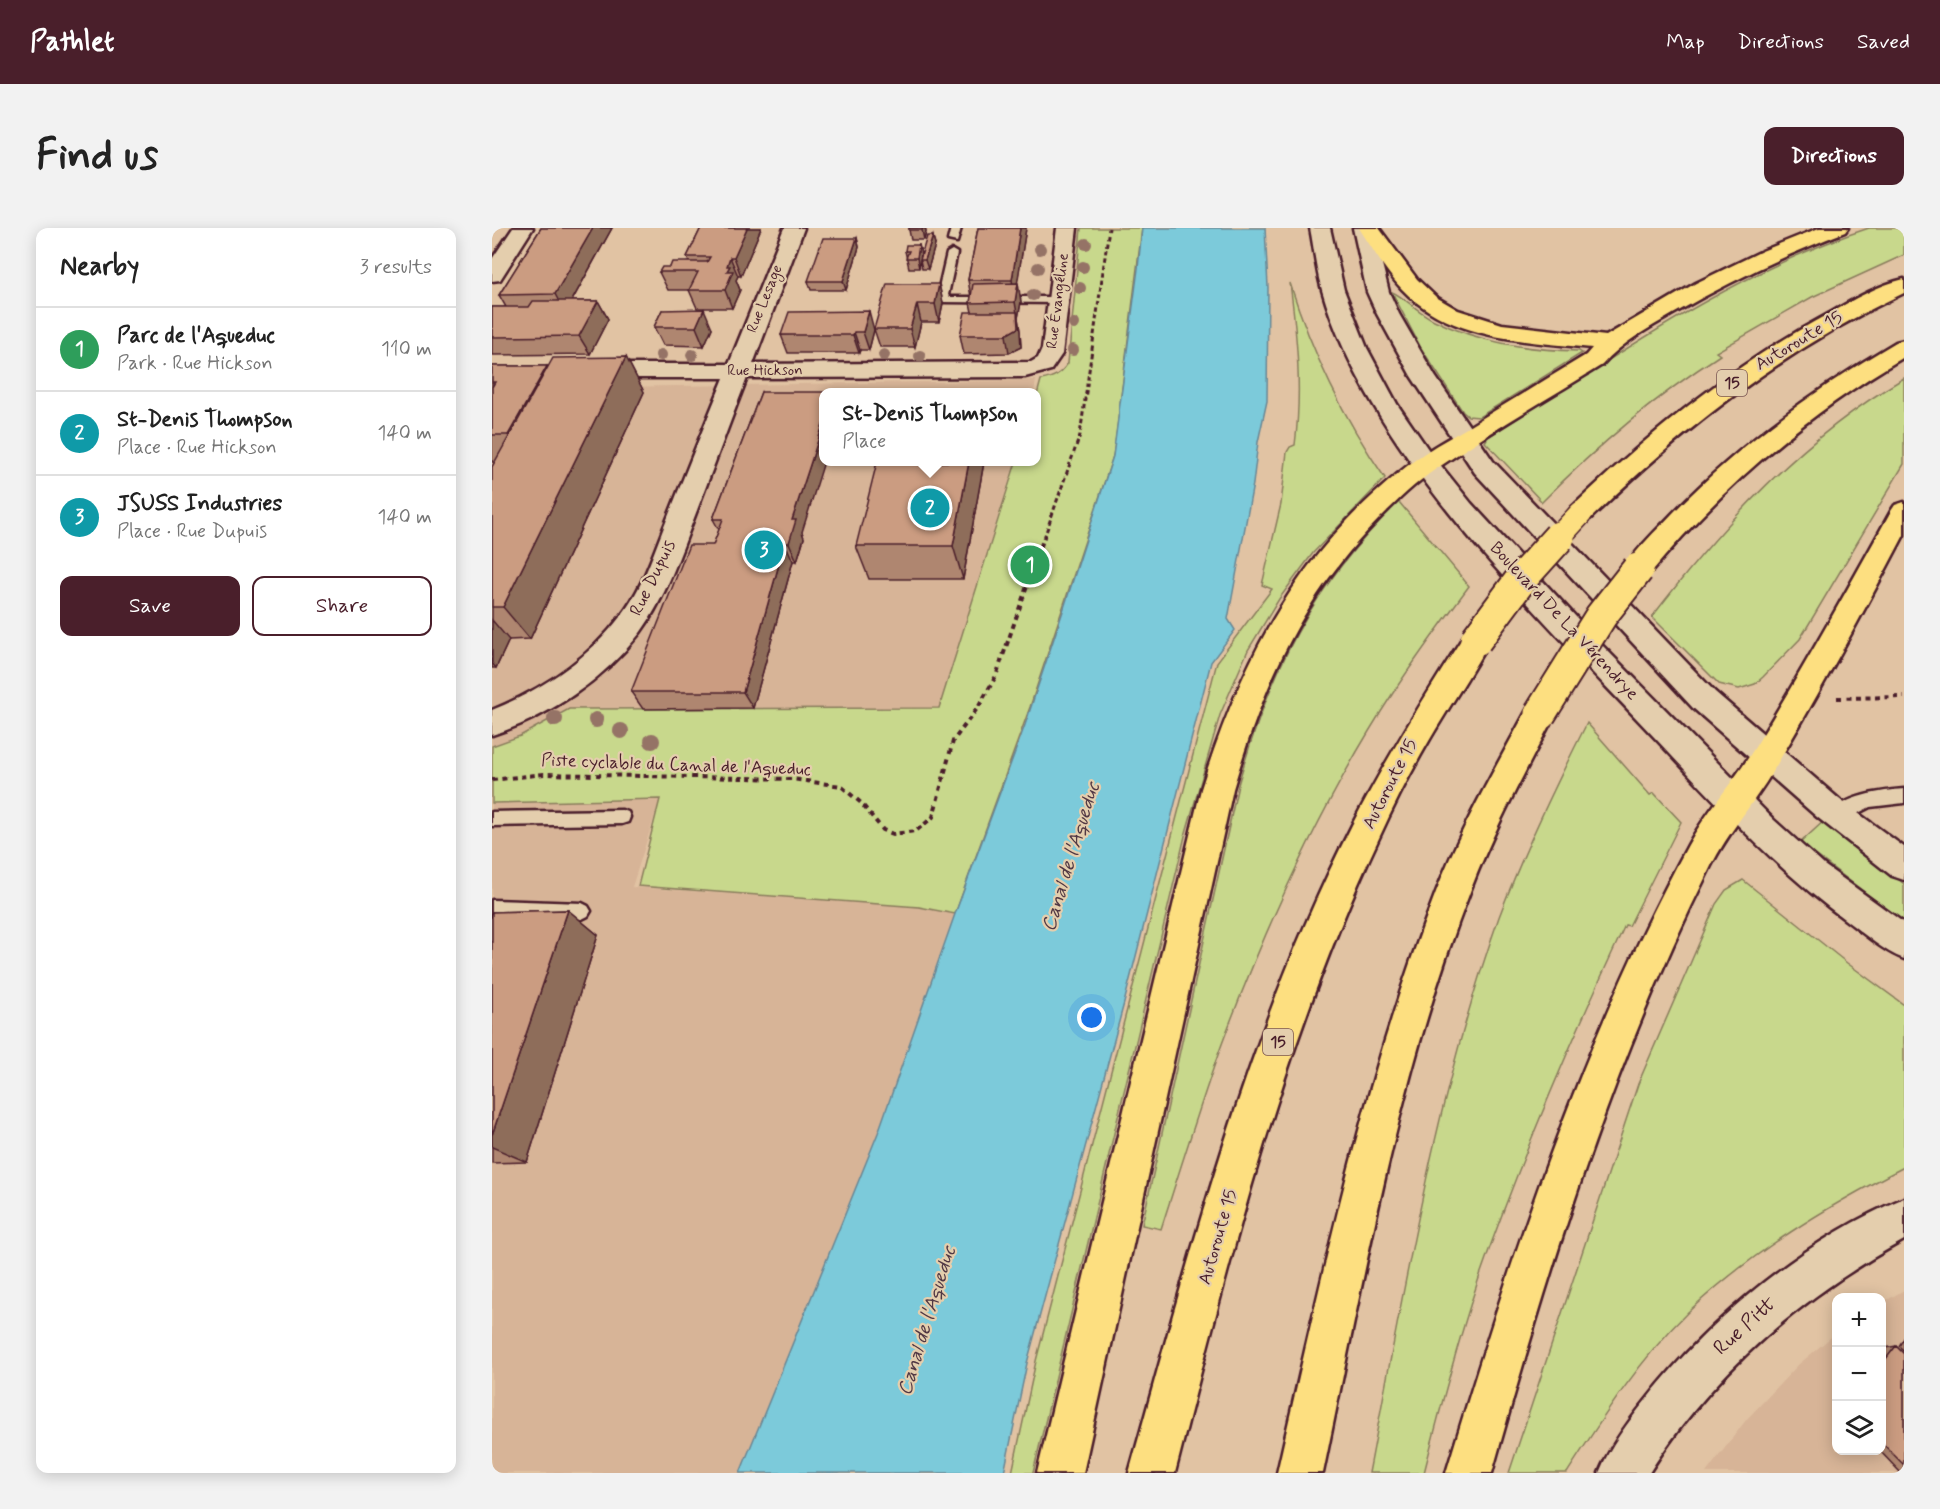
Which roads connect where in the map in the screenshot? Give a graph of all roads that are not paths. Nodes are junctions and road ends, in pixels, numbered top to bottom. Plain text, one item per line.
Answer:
1 (523, 228) edge
2 (794, 228) edge
3 (956, 228) edge
4 (1066, 228) edge
5 (1320, 228) edge
6 (1362, 228) edge
7 (1369, 228) edge
8 (1838, 228) edge
9 (953, 240) dead end
10 (952, 253) dead end
11 (492, 275) edge
12 (1904, 285) edge
13 (1059, 300) junction
14 (1608, 343) junction
15 (1904, 347) edge
16 (1038, 368) joint
17 (562, 371) edge
18 (738, 371) junction
19 (1464, 439) junction
20 (1426, 464) junction
21 (1904, 511) edge
22 (492, 723) edge
23 (1766, 756) junction
24 (1904, 796) edge
25 (1735, 803) junction
26 (1839, 816) junction
27 (622, 817) dead end
28 (492, 819) edge
29 (1904, 866) edge
30 (492, 908) edge
31 (582, 911) dead end
32 (1904, 943) edge
33 (1904, 1218) edge
34 (1060, 1473) edge
35 (1152, 1473) edge
36 (1300, 1473) edge
37 (1469, 1473) edge
38 (1622, 1473) edge

1 - 11 main road
2 - 18 main road, Rue Lesage
3 - 9 lane
4 - 13 main road, Rue Évangéline
5 - 20 main road, Boulevard De La Vérendrye
6 - 19 main road
7 - 14 highway
8 - 14 highway
10 - 13 lane
12 - 35 highway, Autoroute 15 / 15, bridge
13 - 16 main road, Rue Évangéline
14 - 19 highway
15 - 36 highway, bridge
16 - 18 main road, Rue Hickson
17 - 18 main road, Rue Hickson
18 - 22 main road, Rue Dupuis
19 - 20 highway
19 - 23 main road
20 - 25 main road, Boulevard De La Vérendrye
20 - 34 highway
21 - 23 highway
23 - 25 highway
23 - 26 main road
24 - 26 lane
25 - 32 main road, Boulevard De La Vérendrye
25 - 37 highway
26 - 29 main road
27 - 28 lane
30 - 31 lane
33 - 38 main road, Rue Pitt

